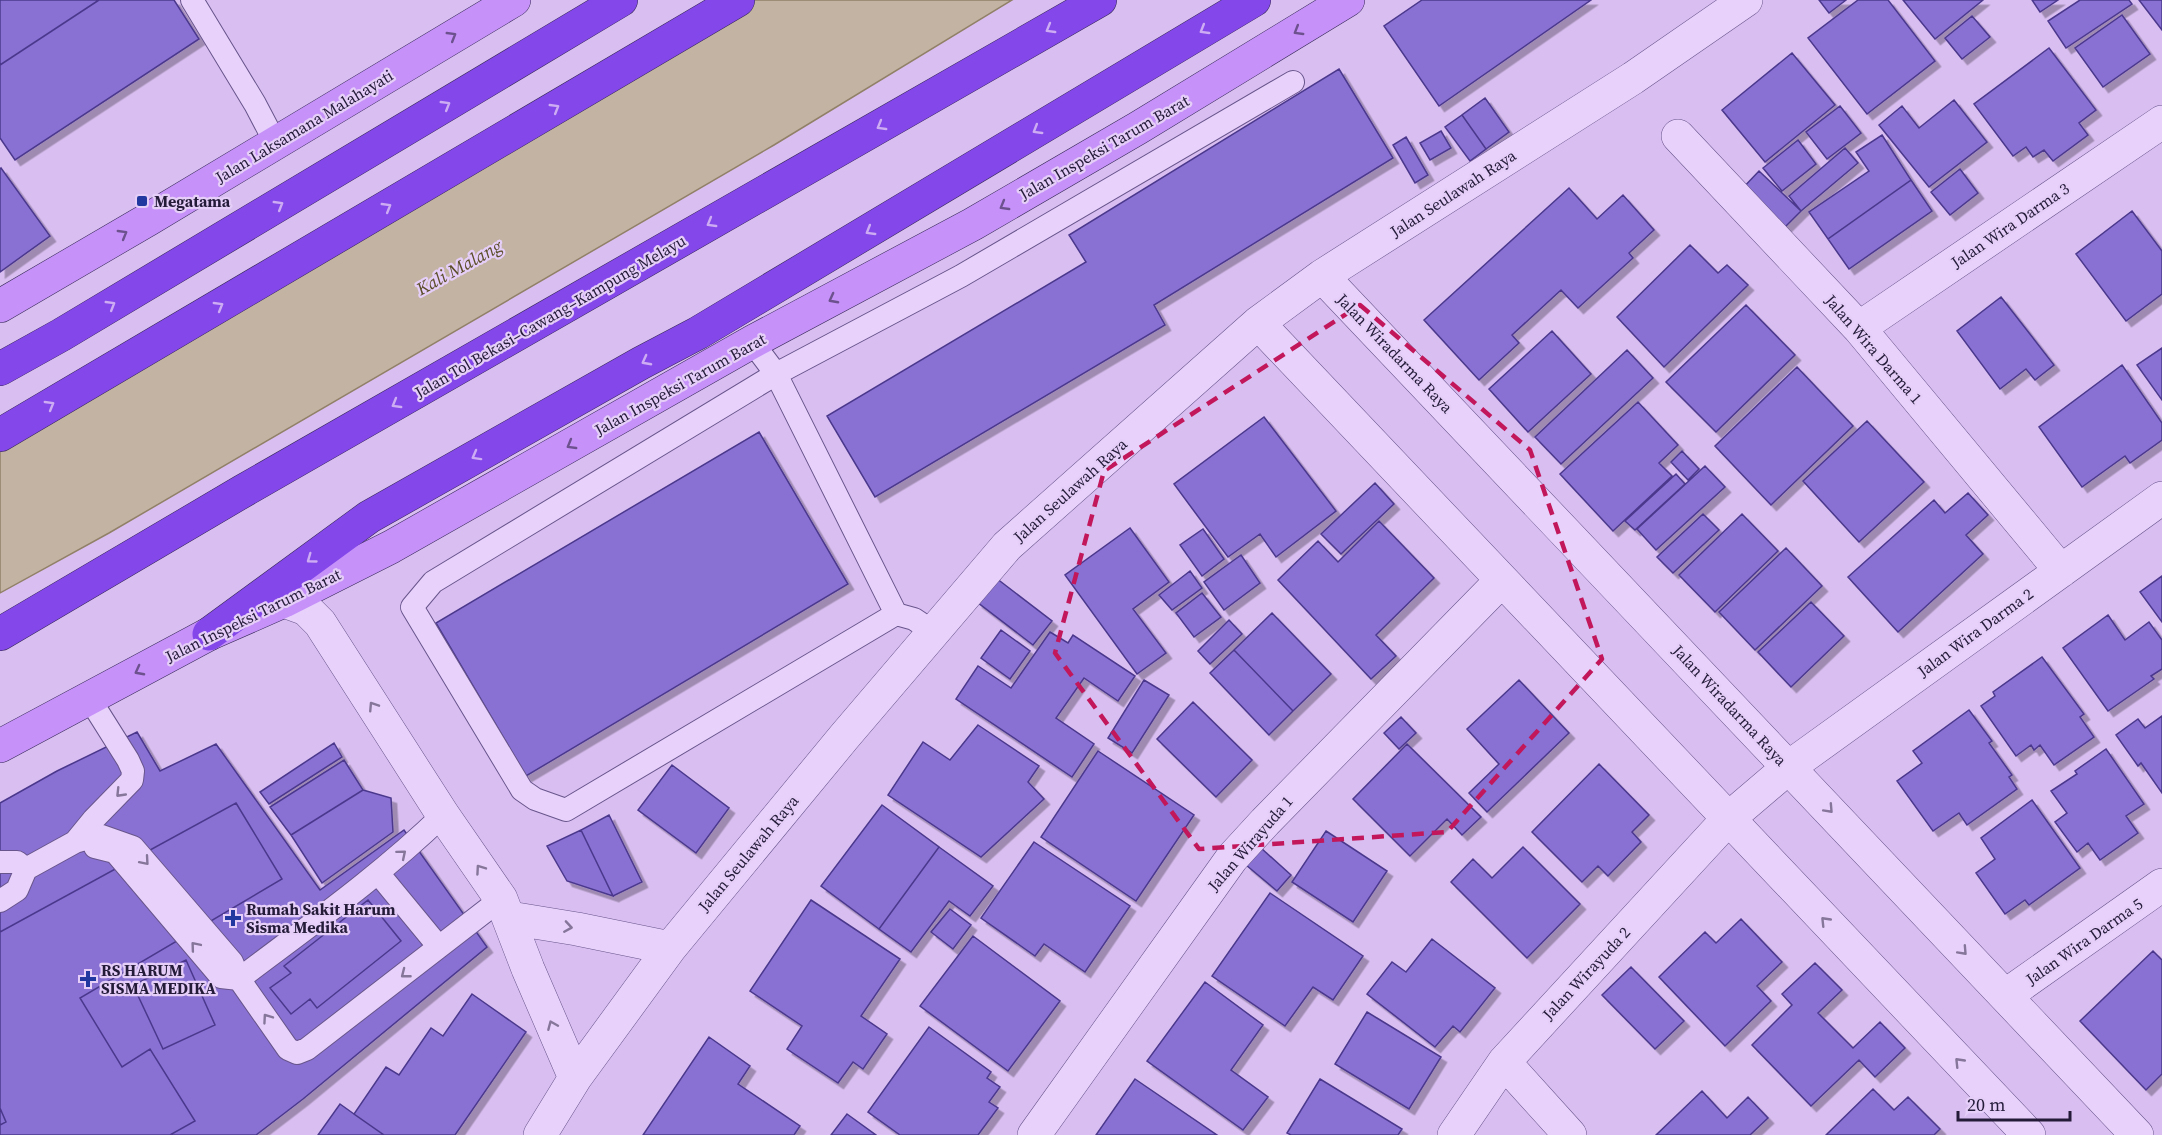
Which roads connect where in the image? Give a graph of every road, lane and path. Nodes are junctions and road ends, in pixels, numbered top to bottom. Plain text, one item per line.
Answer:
1 (192, 0) edge
2 (621, 0) edge
3 (738, 0) edge
4 (1101, 0) edge
5 (1254, 0) edge
6 (1348, 0) edge
7 (1746, 0) edge
8 (508, 2) edge
9 (1293, 82) dead end
10 (2162, 122) edge
11 (1678, 135) dead end
12 (275, 142) junction
13 (1322, 276) junction
14 (0, 306) edge
15 (1258, 323) junction
16 (1859, 328) junction
17 (752, 342) junction
18 (0, 369) edge
19 (776, 374) junction
20 (0, 435) edge
21 (2162, 498) edge
22 (2061, 571) junction
23 (1502, 580) junction
24 (284, 601) junction
25 (896, 614) junction
26 (934, 633) junction
27 (0, 634) edge
28 (209, 634) junction
29 (89, 698) junction
30 (0, 746) edge
31 (1789, 767) junction
32 (443, 815) junction
33 (1728, 819) junction
34 (75, 842) junction
35 (0, 862) edge
36 (26, 869) junction
37 (378, 873) junction
38 (2162, 885) edge
39 (0, 901) edge
40 (505, 909) junction
41 (439, 948) junction
42 (670, 948) junction
43 (239, 979) junction
44 (2006, 996) junction
45 (1504, 1062) junction
46 (575, 1078) junction
47 (540, 1135) edge
48 (1034, 1135) edge
49 (1454, 1135) edge
50 (1570, 1135) edge
51 (2028, 1135) edge
52 (2137, 1135) edge

1 - 12 lane
18 -> 2 highway
20 -> 3 highway
4 -> 27 highway, Jalan Tol Bekasi–Cawang–Kampung Melayu
5 -> 28 highway
6 -> 17 main road, Jalan Inspeksi Tarum Barat
7 - 13 street, Jalan Seulawah Raya
12 -> 8 main road, Jalan Laksamana Malahayati
9 - 19 lane
10 - 16 street, Jalan Wira Darma 3
11 - 16 street, Jalan Wira Darma 1
14 -> 12 main road, Jalan Laksamana Malahayati
13 - 15 street, Jalan Seulawah Raya
13 - 31 street, Jalan Wiradarma Raya
15 - 23 street
15 - 26 street, Jalan Seulawah Raya
16 - 22 street, Jalan Wira Darma 1
17 - 19 lane
17 -> 24 main road, Jalan Inspeksi Tarum Barat
19 - 25 lane
19 - 25 lane
21 - 22 street, Jalan Wira Darma 2
22 - 31 street, Jalan Wira Darma 2
23 - 33 street
23 - 48 street, Jalan Wirayuda 1
24 - 28 main road, Jalan Inspeksi Tarum Barat
32 -> 24 street
25 - 26 lane
26 - 42 street, Jalan Seulawah Raya
28 -> 29 main road, Jalan Inspeksi Tarum Barat
29 - 30 main road, Jalan Inspeksi Tarum Barat
29 -> 34 lane
31 - 33 street, Jalan Wira Darma 2
31 -> 44 street, Jalan Wiradarma Raya
37 -> 32 lane
40 -> 32 street
33 - 45 street, Jalan Wirayuda 2
51 -> 33 street
34 - 36 lane
34 - 43 lane
35 - 36 lane
36 - 39 lane
37 - 41 lane
37 - 43 lane
38 - 44 street, Jalan Wira Darma 5
40 - 41 lane
40 -> 42 street
46 -> 40 street
41 -> 43 lane
42 - 46 street, Jalan Seulawah Raya
44 - 52 street, Jalan Wiradarma Raya
45 - 49 street, Jalan Wirayuda 2
45 - 50 street
46 - 47 street, Jalan Seulawah Raya

